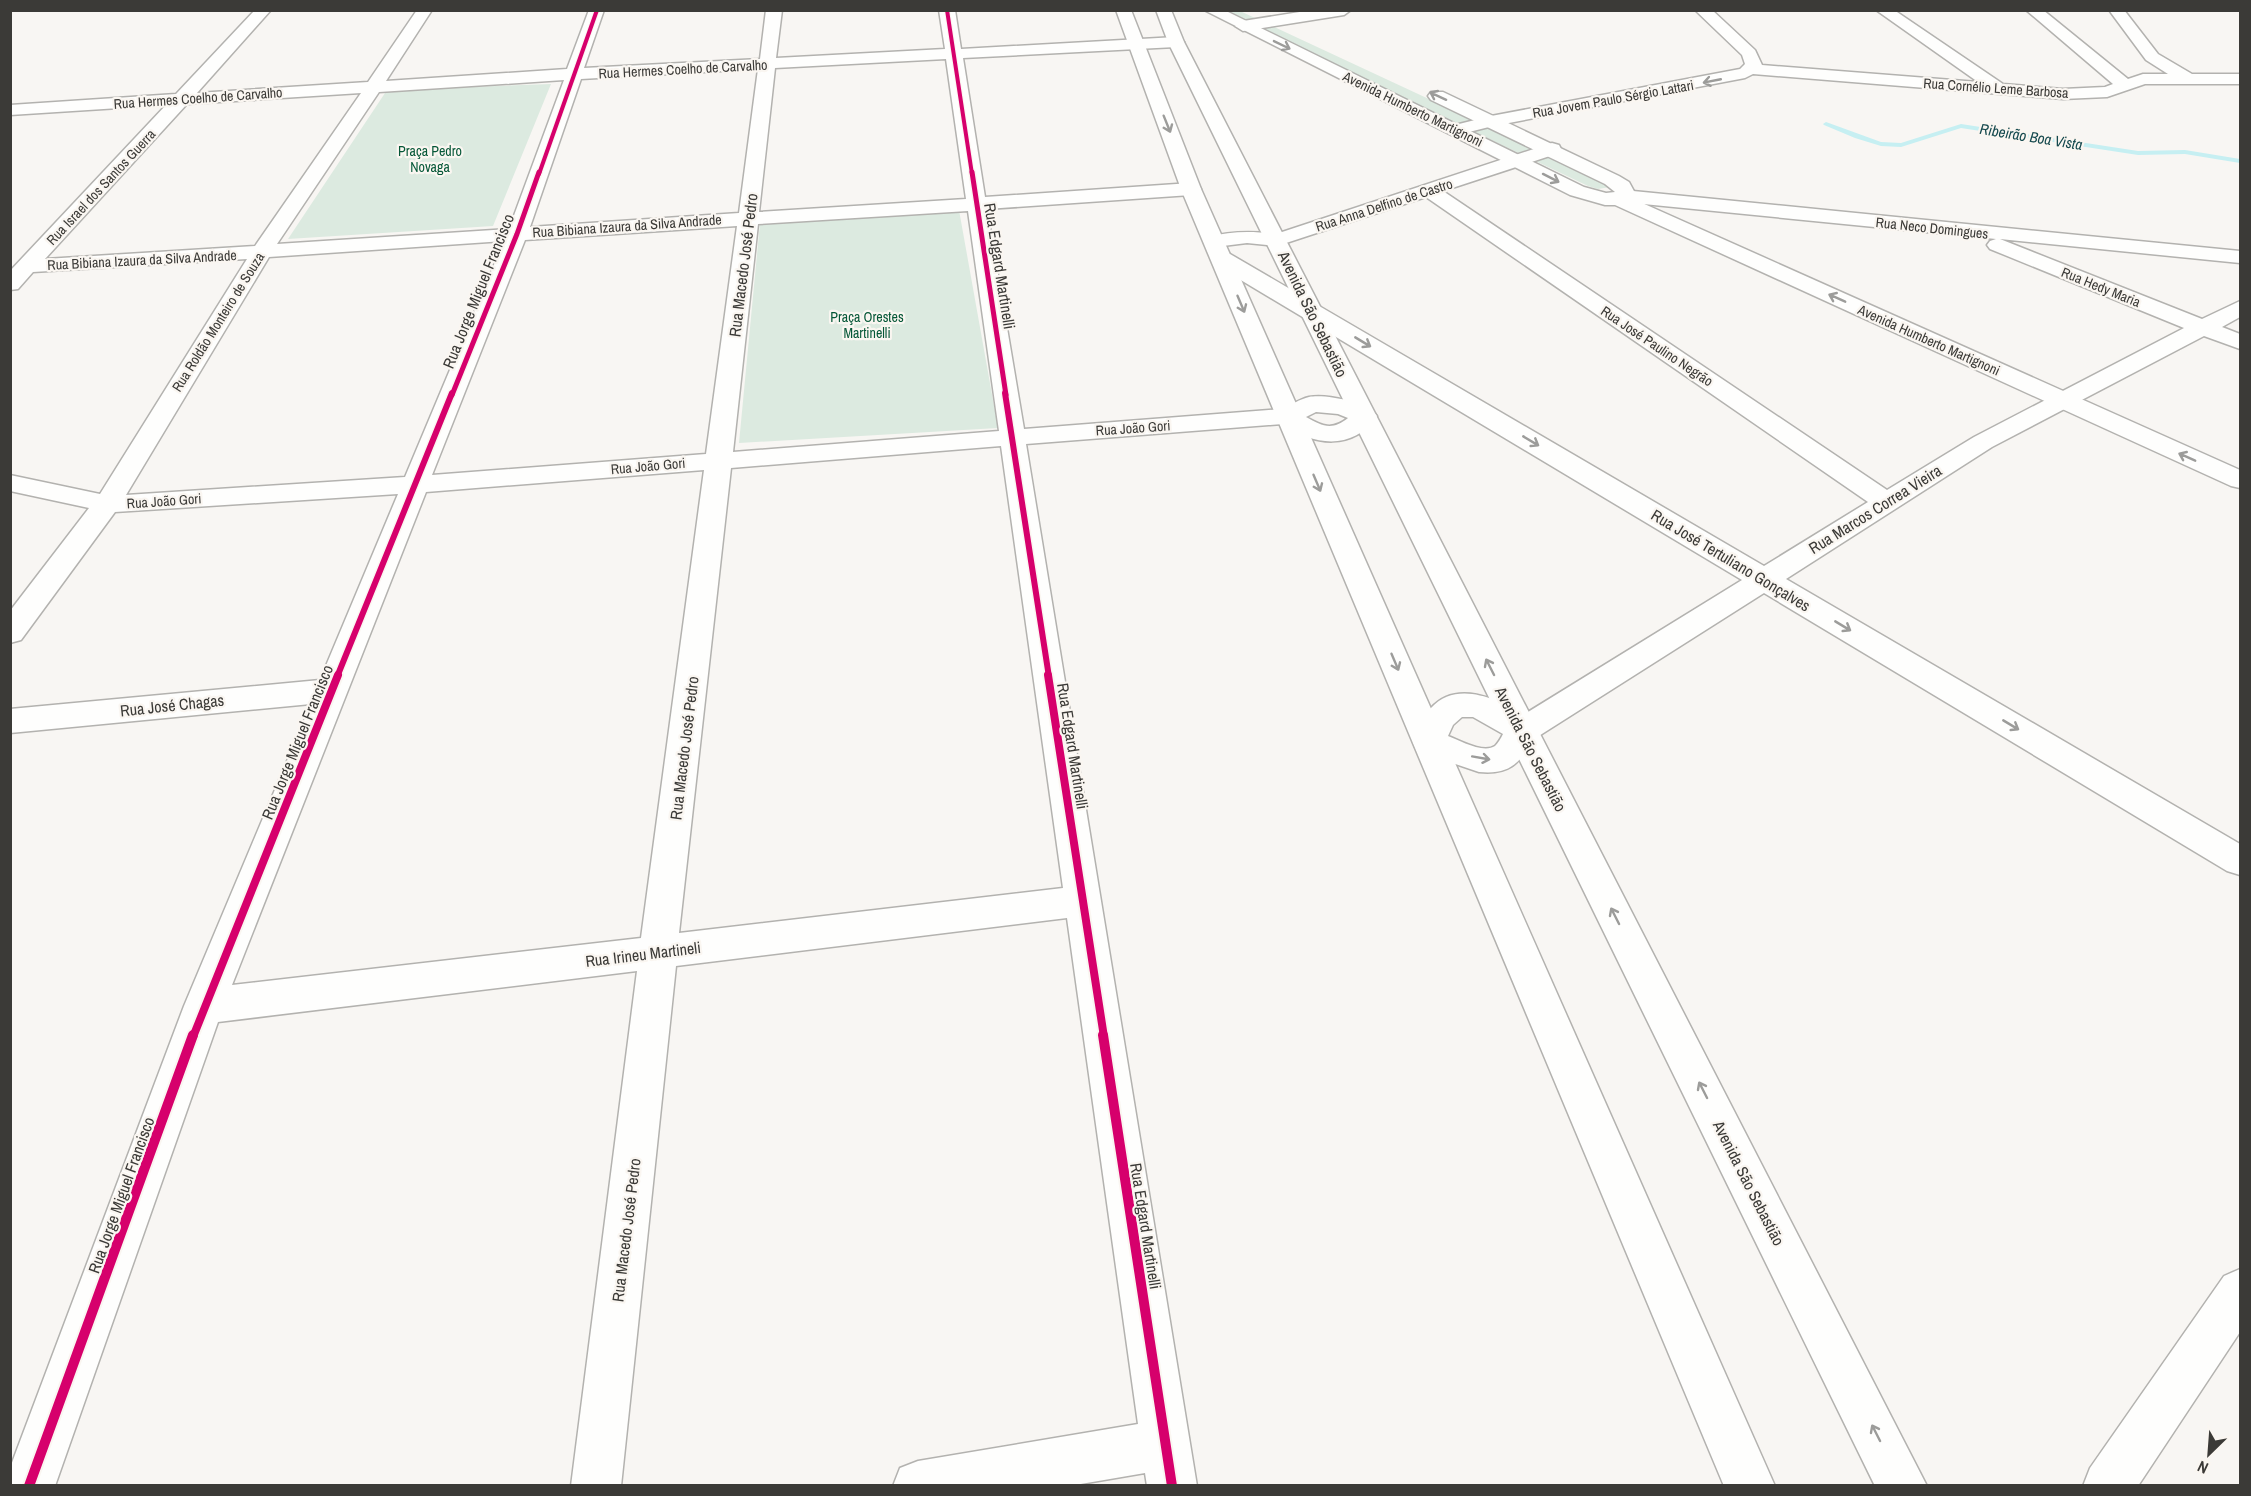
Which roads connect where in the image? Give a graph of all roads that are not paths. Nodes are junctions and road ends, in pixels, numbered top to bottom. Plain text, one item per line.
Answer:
1 (264, 10) edge
2 (425, 10) edge
3 (597, 10) edge
4 (774, 10) edge
5 (947, 10) edge
6 (1123, 10) edge
7 (1163, 10) edge
8 (1211, 10) edge
9 (1261, 10) edge
10 (1344, 10) edge
11 (1702, 10) edge
12 (1883, 10) edge
13 (2033, 10) edge
14 (2116, 10) edge
15 (1281, 20) junction
16 (1244, 26) junction
17 (1311, 35) dead end
18 (1176, 42) junction
19 (1136, 45) junction
20 (954, 54) junction
21 (1749, 61) junction
22 (766, 64) junction
23 (573, 74) junction
24 (1192, 75) junction
25 (1148, 78) junction
26 (2187, 78) junction
27 (2241, 79) edge
28 (2125, 85) junction
29 (372, 87) junction
30 (1998, 88) junction
31 (1426, 91) dead end
32 (2230, 94) dead end
33 (182, 99) junction
34 (10, 110) edge
35 (1491, 121) junction
36 (1457, 130) junction
37 (1552, 149) junction
38 (1517, 161) junction
39 (1191, 189) junction
40 (1428, 190) junction
41 (1620, 198) junction
42 (977, 206) junction
43 (748, 218) junction
44 (1961, 231) junction
45 (517, 234) junction
46 (1276, 240) junction
47 (1218, 250) junction
48 (261, 253) junction
49 (2241, 257) edge
50 (27, 266) junction
51 (10, 284) edge
52 (2241, 308) edge
53 (1308, 309) junction
54 (2204, 327) junction
55 (2241, 342) edge
56 (2062, 400) junction
57 (1288, 416) junction
58 (1364, 416) junction
59 (1012, 437) junction
60 (720, 460) junction
61 (2241, 480) edge
62 (10, 483) edge
63 (413, 485) junction
64 (1887, 502) junction
65 (107, 504) junction
66 (1764, 579) junction
67 (10, 633) edge
68 (334, 690) junction
69 (10, 721) edge
70 (1522, 731) junction
71 (1429, 742) junction
72 (2241, 861) edge
73 (1083, 901) junction
74 (658, 952) junction
75 (204, 1006) junction
76 (2241, 1292) edge
77 (1169, 1465) edge
78 (29, 1485) edge
79 (596, 1485) edge
80 (918, 1485) edge
81 (1750, 1485) edge
82 (1902, 1485) edge
83 (2108, 1485) edge

1 - 33 street, Rua Israel dos Santos Guerra
2 - 29 street, Rua Roldão Monteiro de Souza
3 - 23 street, Rua Jorge Miguel Francisco
4 - 22 street, Rua Macedo José Pedro
5 - 20 street, Rua Edgard Martinelli
6 - 19 street
7 - 18 street, Avenida São Sebastião
8 - 16 street, Avenida Humberto Martignoni
9 - 15 street
10 - 15 street
11 - 21 street
12 - 30 street
13 - 28 street
14 - 26 street
15 - 16 street
15 - 17 street
16 -> 36 street, Avenida Humberto Martignoni
18 - 19 street, Rua Hermes Coelho de Carvalho
18 - 24 street, Avenida São Sebastião
19 - 20 street, Rua Hermes Coelho de Carvalho
19 - 25 street
20 - 22 street, Rua Hermes Coelho de Carvalho
20 - 42 street, Rua Edgard Martinelli
21 - 30 street, Rua Cornélio Leme Barbosa
21 -> 35 street, Rua Jovem Paulo Sérgio Lattari
22 - 23 street, Rua Hermes Coelho de Carvalho
22 - 43 street, Rua Macedo José Pedro
23 - 29 street, Rua Hermes Coelho de Carvalho
23 - 45 street, Rua Jorge Miguel Francisco
24 - 25 street
24 - 46 street, Avenida São Sebastião
25 -> 39 street
26 - 27 street, Rua Cornélio Leme Barbosa
26 - 28 street, Rua Cornélio Leme Barbosa
26 - 32 street
28 - 30 street, Rua Cornélio Leme Barbosa
29 - 33 street, Rua Hermes Coelho de Carvalho
29 - 48 street, Rua Roldão Monteiro de Souza
35 -> 31 street, Avenida Humberto Martignoni
33 - 34 street, Rua Hermes Coelho de Carvalho
33 - 50 street, Rua Israel dos Santos Guerra
35 - 36 street, Rua Jovem Paulo Sérgio Lattari
35 - 37 street, Avenida Humberto Martignoni
36 - 38 street, Avenida Humberto Martignoni
37 - 38 street, Rua Anna Delfino de Castro
37 - 41 street, Avenida Humberto Martignoni
38 - 40 street, Rua Anna Delfino de Castro
38 -> 41 street, Avenida Humberto Martignoni
39 - 42 street, Rua Bibiana Izaura da Silva Andrade
39 - 47 street
40 - 46 street, Rua Anna Delfino de Castro
40 - 64 street, Rua José Paulino Negrão
41 - 44 street, Rua Neco Domingues
56 -> 41 street, Avenida Humberto Martignoni
42 - 43 street, Rua Bibiana Izaura da Silva Andrade
42 - 59 street, Rua Edgard Martinelli
43 - 45 street, Rua Bibiana Izaura da Silva Andrade
43 - 60 street, Rua Macedo José Pedro
44 - 49 street, Rua Neco Domingues
44 - 54 street, Rua Hedy Maria
45 - 48 street, Rua Bibiana Izaura da Silva Andrade
45 - 63 street, Rua Jorge Miguel Francisco
46 - 47 street, Rua Anna Delfino de Castro
46 - 53 street, Avenida São Sebastião
47 - 53 street, Rua José Tertuliano Gonçalves
47 -> 57 street
48 - 50 street, Rua Bibiana Izaura da Silva Andrade
48 - 65 street, Rua Roldão Monteiro de Souza
50 - 51 street, Rua Israel dos Santos Guerra
52 - 54 street, Rua Marcos Correa Vieira
53 - 58 street, Avenida São Sebastião
53 -> 66 street, Rua José Tertuliano Gonçalves
54 - 55 street, Rua Hedy Maria
54 - 56 street, Rua Marcos Correa Vieira
61 -> 56 street, Avenida Humberto Martignoni
56 - 64 street, Rua Marcos Correa Vieira
57 - 58 street
57 - 59 street, Rua João Gori
57 -> 71 street
70 -> 58 street, Avenida São Sebastião
59 - 60 street, Rua João Gori
59 - 73 street, Rua Edgard Martinelli
60 - 63 street, Rua João Gori
60 - 74 street, Rua Macedo José Pedro
62 - 65 street, Rua João Gori
63 - 65 street, Rua João Gori
63 - 68 street, Rua Jorge Miguel Francisco
64 - 66 street, Rua Marcos Correa Vieira
65 - 67 street, Rua Roldão Monteiro de Souza
66 - 70 street, Rua Marcos Correa Vieira
66 -> 72 street, Rua José Tertuliano Gonçalves
68 - 69 street, Rua José Chagas
68 - 75 street, Rua Jorge Miguel Francisco
71 -> 70 street, Rua Marcos Correa Vieira
70 - 71 street
82 -> 70 street, Avenida São Sebastião
71 - 81 street
73 - 74 street, Rua Irineu Martineli
73 - 77 street, Rua Edgard Martinelli
74 - 75 street, Rua Irineu Martineli
74 - 79 street, Rua Macedo José Pedro
75 - 78 street, Rua Jorge Miguel Francisco
76 - 83 street
77 - 80 street

